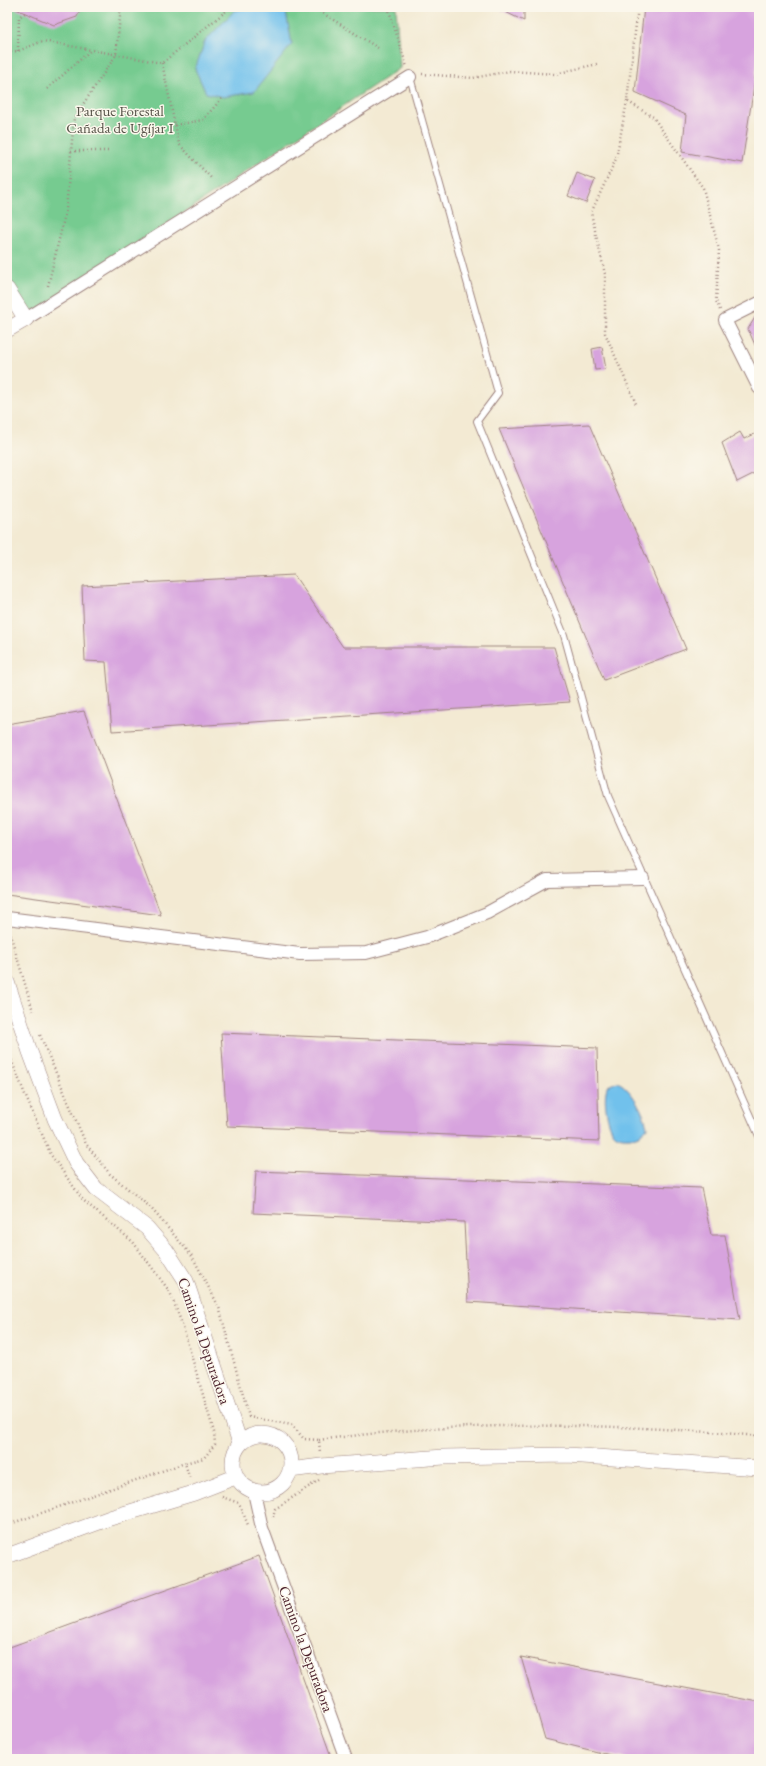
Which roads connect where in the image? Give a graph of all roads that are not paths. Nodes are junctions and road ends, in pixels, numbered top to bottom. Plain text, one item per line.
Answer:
1 (410, 77) joint
2 (7, 289) edge
3 (759, 303) edge
4 (26, 319) junction
5 (7, 330) edge
6 (759, 388) edge
7 (644, 878) junction
8 (8, 923) edge
9 (7, 982) edge
10 (759, 1136) edge
11 (240, 1443) junction
12 (759, 1468) edge
13 (290, 1470) junction
14 (235, 1477) junction
15 (254, 1492) junction
16 (7, 1556) edge
17 (346, 1759) edge

1 - 4 street
1 - 7 lane
2 - 4 street
3 - 6 street
4 - 5 street
7 - 8 street
7 - 10 lane
9 - 11 street, Camino la Depuradora
11 - 13 street
11 - 14 street
12 - 13 street
13 - 15 street
14 - 15 street
14 - 16 street
15 - 17 street, Camino la Depuradora

